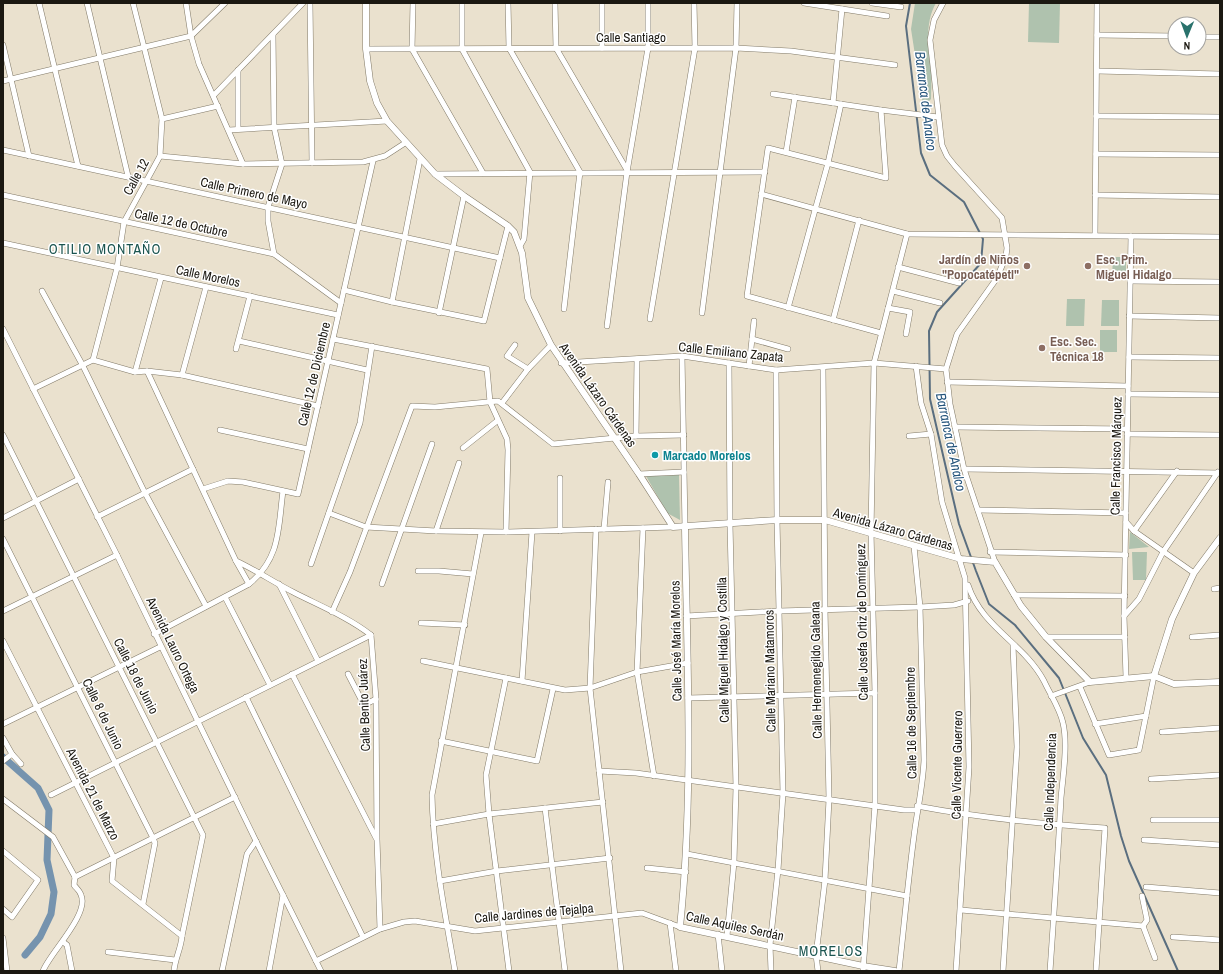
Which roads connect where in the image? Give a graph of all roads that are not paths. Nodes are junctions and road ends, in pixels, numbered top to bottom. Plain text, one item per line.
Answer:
1 (39, 3) edge
2 (87, 3) edge
3 (133, 3) edge
4 (186, 3) edge
5 (225, 3) edge
6 (303, 3) edge
7 (310, 3) edge
8 (366, 3) edge
9 (413, 3) edge
10 (462, 3) edge
11 (508, 3) edge
12 (555, 3) edge
13 (602, 3) edge
14 (648, 3) edge
15 (694, 3) edge
16 (737, 3) edge
17 (804, 3) edge
18 (872, 3) edge
19 (942, 3) edge
20 (1097, 3) edge
21 (901, 7) dead end
22 (842, 9) junction
23 (887, 16) dead end
24 (273, 35) junction
25 (1097, 35) junction
26 (191, 36) junction
27 (1167, 36) edge
28 (1207, 37) edge
29 (1220, 37) edge
30 (3, 45) edge
31 (144, 47) junction
32 (509, 48) junction
33 (556, 48) junction
34 (602, 48) junction
35 (648, 48) junction
36 (695, 48) junction
37 (736, 48) junction
38 (366, 49) junction
39 (412, 49) junction
40 (462, 49) junction
41 (838, 57) junction
42 (100, 58) junction
43 (895, 65) dead end
44 (55, 69) junction
45 (238, 70) junction
46 (1097, 71) junction
47 (1220, 74) edge
48 (11, 79) junction
49 (3, 81) edge
50 (773, 94) dead end
51 (214, 95) junction
52 (795, 97) junction
53 (833, 103) junction
54 (841, 104) junction
55 (218, 106) junction
56 (881, 110) junction
57 (1096, 116) junction
58 (938, 117) junction
59 (1220, 117) edge
60 (162, 120) junction
61 (387, 122) junction
62 (312, 126) junction
63 (274, 127) junction
64 (238, 129) junction
65 (228, 130) junction
66 (406, 143) junction
67 (3, 150) edge
68 (786, 152) junction
69 (1096, 154) junction
70 (29, 156) junction
71 (160, 156) junction
72 (1220, 156) edge
73 (420, 159) junction
74 (372, 161) junction
75 (312, 163) junction
76 (828, 163) junction
77 (243, 164) junction
78 (282, 164) junction
79 (78, 166) junction
80 (627, 171) junction
81 (530, 172) junction
82 (580, 172) junction
83 (674, 172) junction
84 (722, 172) junction
85 (765, 172) junction
86 (483, 173) junction
87 (435, 174) junction
88 (128, 176) junction
89 (147, 180) junction
90 (761, 194) junction
91 (3, 195) edge
92 (1095, 195) junction
93 (464, 196) junction
94 (1220, 197) edge
95 (268, 207) junction
96 (815, 208) junction
97 (859, 220) junction
98 (124, 222) junction
99 (508, 226) junction
100 (359, 227) junction
101 (907, 234) junction
102 (1005, 234) junction
103 (1095, 235) junction
104 (1130, 236) junction
105 (405, 237) junction
106 (1220, 237) edge
107 (4, 243) edge
108 (520, 246) junction
109 (453, 248) junction
110 (274, 254) junction
111 (500, 258) junction
112 (898, 267) junction
113 (116, 268) junction
114 (162, 278) junction
115 (1130, 281) junction
116 (1220, 282) edge
117 (959, 283) dead end
118 (206, 287) junction
119 (344, 290) junction
120 (893, 290) junction
121 (42, 291) dead end
122 (250, 296) junction
123 (392, 302) junction
124 (341, 303) junction
125 (940, 303) dead end
126 (788, 308) junction
127 (888, 308) junction
128 (564, 309) dead end
129 (439, 313) junction
130 (702, 313) dead end
131 (338, 315) junction
132 (1129, 316) junction
133 (650, 318) dead end
134 (1220, 318) edge
135 (833, 320) junction
136 (754, 321) dead end
137 (607, 326) dead end
138 (3, 329) edge
139 (881, 333) junction
140 (906, 334) dead end
141 (333, 339) junction
142 (752, 339) junction
143 (239, 341) junction
144 (550, 345) junction
145 (372, 346) junction
146 (515, 346) dead end
147 (236, 349) dead end
148 (788, 349) dead end
149 (682, 356) junction
150 (1128, 357) junction
151 (1220, 358) edge
152 (637, 359) junction
153 (93, 360) junction
154 (328, 361) junction
155 (561, 363) junction
156 (730, 363) junction
157 (874, 363) junction
158 (83, 366) junction
159 (749, 366) junction
160 (916, 366) junction
161 (823, 368) junction
162 (528, 369) junction
163 (946, 369) junction
164 (367, 370) junction
165 (776, 370) junction
166 (147, 371) junction
167 (135, 372) junction
168 (182, 374) junction
169 (947, 382) junction
170 (1128, 386) junction
171 (33, 389) junction
172 (1128, 394) junction
173 (1220, 395) edge
174 (490, 402) junction
175 (502, 403) junction
176 (318, 406) junction
177 (497, 421) junction
178 (955, 427) junction
179 (220, 430) dead end
180 (1127, 431) junction
181 (931, 434) junction
182 (3, 435) edge
183 (684, 435) junction
184 (1220, 435) edge
185 (636, 436) junction
186 (909, 436) dead end
187 (614, 437) junction
188 (432, 444) dead end
189 (463, 448) dead end
190 (308, 449) junction
191 (459, 463) dead end
192 (964, 468) junction
193 (193, 469) junction
194 (1126, 470) junction
195 (1177, 471) junction
196 (684, 472) junction
197 (1219, 472) edge
198 (640, 474) junction
199 (560, 478) dead end
200 (79, 479) junction
201 (608, 482) dead end
202 (203, 489) junction
203 (283, 491) junction
204 (145, 493) junction
205 (35, 501) junction
206 (978, 510) junction
207 (329, 513) junction
208 (1126, 513) junction
209 (97, 516) junction
210 (3, 518) edge
211 (777, 520) junction
212 (824, 520) junction
213 (1126, 522) junction
214 (730, 524) junction
215 (366, 527) junction
216 (673, 527) junction
217 (685, 527) junction
218 (643, 528) junction
219 (596, 529) junction
220 (604, 529) junction
221 (401, 530) junction
222 (436, 531) junction
223 (560, 531) junction
224 (1134, 531) junction
225 (506, 532) junction
226 (532, 532) junction
227 (871, 532) junction
228 (481, 533) junction
229 (1220, 538) edge
230 (3, 539) edge
231 (914, 546) junction
232 (990, 552) junction
233 (1163, 552) junction
234 (117, 555) junction
235 (1126, 555) junction
236 (964, 560) junction
237 (236, 561) junction
238 (993, 562) junction
239 (311, 564) dead end
240 (418, 571) dead end
241 (262, 573) junction
242 (473, 574) junction
243 (1194, 574) junction
244 (73, 577) junction
245 (966, 578) junction
246 (249, 584) junction
247 (279, 584) junction
248 (382, 584) dead end
249 (1014, 595) junction
250 (1125, 596) junction
251 (32, 597) junction
252 (226, 597) junction
253 (972, 599) junction
254 (966, 602) junction
255 (206, 606) junction
256 (920, 607) junction
257 (873, 608) junction
258 (825, 609) junction
259 (3, 611) edge
260 (779, 611) junction
261 (332, 612) junction
262 (732, 613) junction
263 (686, 616) junction
264 (1124, 616) junction
265 (421, 624) dead end
266 (465, 625) junction
267 (154, 634) junction
268 (370, 635) junction
269 (1220, 635) edge
270 (1046, 637) junction
271 (1124, 637) junction
272 (1192, 637) dead end
273 (3, 641) edge
274 (1013, 645) junction
275 (160, 646) junction
276 (318, 661) junction
277 (423, 661) dead end
278 (688, 663) junction
279 (118, 668) junction
280 (457, 669) junction
281 (637, 672) junction
282 (292, 674) junction
283 (348, 674) dead end
284 (1154, 676) junction
285 (1126, 677) junction
286 (506, 678) junction
287 (522, 681) junction
288 (1090, 682) junction
289 (1220, 682) edge
290 (270, 685) junction
291 (1080, 686) junction
292 (78, 688) junction
293 (590, 688) junction
294 (553, 689) junction
295 (875, 693) junction
296 (828, 694) junction
297 (1054, 695) junction
298 (782, 696) junction
299 (246, 697) junction
300 (735, 697) junction
301 (688, 698) junction
302 (376, 699) junction
303 (38, 708) junction
304 (1146, 716) junction
305 (199, 721) junction
306 (3, 724) edge
307 (1095, 724) junction
308 (1220, 728) edge
309 (1162, 732) dead end
310 (3, 738) edge
311 (157, 742) junction
312 (441, 742) junction
313 (490, 752) junction
314 (12, 754) junction
315 (3, 761) edge
316 (115, 763) junction
317 (21, 764) dead end
318 (599, 771) junction
319 (1220, 775) edge
320 (654, 776) junction
321 (1151, 779) dead end
322 (690, 781) junction
323 (74, 783) junction
324 (736, 787) junction
325 (783, 793) junction
326 (51, 795) dead end
327 (235, 797) junction
328 (3, 799) edge
329 (829, 799) junction
330 (603, 802) junction
331 (875, 805) junction
332 (545, 808) junction
333 (917, 808) junction
334 (489, 814) junction
335 (967, 816) junction
336 (195, 818) junction
337 (1153, 820) dead end
338 (1220, 820) edge
339 (1013, 822) junction
340 (432, 824) junction
341 (1060, 825) junction
342 (153, 838) junction
343 (377, 839) junction
344 (1144, 840) dead end
345 (256, 841) junction
346 (1220, 845) edge
347 (3, 851) edge
348 (687, 854) junction
349 (114, 858) junction
350 (610, 858) junction
351 (734, 862) junction
352 (552, 865) junction
353 (647, 868) dead end
354 (778, 870) junction
355 (497, 871) junction
356 (686, 872) junction
357 (75, 877) junction
358 (440, 880) junction
359 (825, 880) junction
360 (869, 888) junction
361 (1146, 888) dead end
362 (1220, 893) edge
363 (283, 895) junction
364 (907, 896) junction
365 (1142, 896) dead end
366 (143, 904) junction
367 (3, 909) edge
368 (961, 910) junction
369 (642, 913) joint
370 (1006, 914) junction
371 (616, 917) junction
372 (1053, 917) junction
373 (559, 921) junction
374 (670, 923) junction
375 (1099, 923) junction
376 (680, 926) junction
377 (1143, 926) junction
378 (447, 927) junction
379 (504, 928) junction
380 (380, 929) junction
381 (718, 934) junction
382 (182, 936) junction
383 (727, 936) junction
384 (364, 937) junction
385 (1173, 937) dead end
386 (3, 938) edge
387 (1220, 940) edge
388 (63, 942) junction
389 (770, 945) junction
390 (108, 952) dead end
391 (816, 955) junction
392 (1155, 958) dead end
393 (175, 960) junction
394 (316, 961) junction
395 (863, 969) edge
396 (7, 971) edge
397 (43, 971) edge
398 (72, 971) edge
399 (174, 971) edge
400 (222, 971) edge
401 (269, 971) edge
402 (321, 971) edge
403 (455, 971) edge
404 (509, 971) edge
405 (565, 971) edge
406 (621, 971) edge
407 (676, 971) edge
408 (722, 971) edge
409 (772, 971) edge
410 (818, 971) edge
411 (895, 971) edge
412 (899, 971) edge
413 (956, 971) edge
414 (1003, 971) edge
415 (1050, 971) edge
416 (1096, 971) edge

1 - 44 street
2 - 42 street
3 - 31 street, Calle 12
4 - 26 street
5 - 26 street
6 - 24 street
7 - 62 street
8 - 38 street, Avenida Lázaro Cárdenas
9 - 39 street
10 - 40 street
11 - 32 street
12 - 33 street
13 - 34 street
14 - 35 street
15 - 36 street
16 - 37 street
17 - 22 street
18 - 21 street
19 - 58 street
20 - 25 street
22 - 23 street
22 - 41 street
24 - 45 street
24 - 63 street
25 - 27 street
25 - 46 street
26 - 31 street
26 - 51 street
28 - 29 street
30 - 48 street
31 - 42 street
31 - 60 street, Calle 12
32 - 33 street, Calle Santiago
32 - 40 street, Calle Santiago
32 - 82 street
33 - 34 street, Calle Santiago
33 - 80 street
34 - 35 street, Calle Santiago
35 - 36 street, Calle Santiago
35 - 80 street
36 - 37 street, Calle Santiago
36 - 83 street
37 - 41 street, Calle Santiago
37 - 84 street
38 - 39 street, Calle Santiago
38 - 61 street, Avenida Lázaro Cárdenas
39 - 40 street, Calle Santiago
39 - 86 street
40 - 81 street
41 - 43 street, Calle Santiago
41 - 53 street
42 - 44 street
42 - 88 street
44 - 48 street
44 - 79 street
45 - 51 street
45 - 64 street
46 - 47 street
46 - 57 street
48 - 49 street
48 - 70 street
50 - 52 street
51 - 55 street
52 - 53 street
52 - 68 street
53 - 54 street
54 - 56 street
54 - 76 street
55 - 60 street
55 - 65 street
56 - 58 street
56 - 76 street
57 - 59 street
57 - 69 street
58 - 102 street
60 - 71 street, Calle 12
61 - 62 street
61 - 66 street, Avenida Lázaro Cárdenas
62 - 63 street
62 - 75 street
63 - 64 street
63 - 78 street
64 - 65 street
65 - 77 street
66 - 73 street, Avenida Lázaro Cárdenas
66 - 74 street
67 - 70 street, Calle Primero de Mayo
68 - 76 street
68 - 85 street
69 - 72 street
69 - 92 street
70 - 79 street, Calle Primero de Mayo
71 - 77 street
71 - 89 street, Calle 12
73 - 87 street, Avenida Lázaro Cárdenas
73 - 105 street
74 - 75 street
74 - 100 street, Calle 12 de Diciembre
75 - 78 street
76 - 96 street
77 - 78 street
78 - 95 street
79 - 88 street, Calle Primero de Mayo
80 - 82 street
80 - 83 street
80 - 137 street
81 - 82 street
81 - 86 street
81 - 108 street
82 - 128 street
83 - 84 street
83 - 133 street
84 - 85 street
84 - 130 street
85 - 90 street
86 - 87 street
87 - 93 street, Avenida Lázaro Cárdenas
88 - 89 street, Calle Primero de Mayo
89 - 95 street, Calle Primero de Mayo
89 - 98 street, Calle 12
90 - 96 street
90 - 126 street
91 - 98 street, Calle 12 de Octubre
92 - 94 street
92 - 103 street
93 - 99 street, Avenida Lázaro Cárdenas
93 - 109 street
95 - 100 street, Calle Primero de Mayo
95 - 110 street
96 - 97 street
96 - 126 street
97 - 101 street
97 - 135 street
98 - 110 street, Calle 12 de Octubre
98 - 113 street, Calle 12
99 - 108 street, Avenida Lázaro Cárdenas
99 - 111 street
100 - 105 street, Calle Primero de Mayo
100 - 119 street, Calle 12 de Diciembre
101 - 102 street
101 - 112 street, Calle Josefa Ortiz de Domínguez
102 - 103 street
102 - 163 street
103 - 104 street
104 - 106 street
104 - 115 street, Calle Francisco Márquez
105 - 109 street, Calle Primero de Mayo
105 - 123 street
107 - 113 street, Calle Morelos
108 - 144 street, Avenida Lázaro Cárdenas
109 - 111 street, Calle Primero de Mayo
109 - 129 street
110 - 124 street, Calle 12 de Octubre
111 - 129 street
112 - 117 street
112 - 120 street, Calle Josefa Ortiz de Domínguez
113 - 114 street, Calle Morelos
113 - 153 street, Calle 12
114 - 118 street, Calle Morelos
114 - 167 street
115 - 116 street
115 - 132 street, Calle Francisco Márquez
118 - 122 street, Calle Morelos
118 - 168 street
119 - 123 street
119 - 124 street, Calle 12 de Diciembre
120 - 125 street
120 - 127 street, Calle Josefa Ortiz de Domínguez
121 - 158 street
122 - 131 street, Calle Morelos
122 - 143 street
123 - 129 street
124 - 131 street, Calle 12 de Diciembre
126 - 135 street
127 - 139 street, Calle Josefa Ortiz de Domínguez
127 - 140 street
131 - 141 street, Calle 12 de Diciembre
132 - 134 street
132 - 150 street, Calle Francisco Márquez
135 - 139 street
136 - 142 street
138 - 171 street, Avenida Lauro Ortega
139 - 157 street, Calle Josefa Ortiz de Domínguez
141 - 145 street
141 - 154 street, Calle 12 de Diciembre
142 - 148 street
142 - 159 street
143 - 147 street
143 - 154 street
144 - 155 street, Avenida Lázaro Cárdenas
144 - 162 street
145 - 164 street
145 - 174 street
146 - 162 street
149 - 152 street, Calle Emiliano Zapata
149 - 156 street, Calle Emiliano Zapata
149 - 183 street, Calle José María Morelos
150 - 151 street
150 - 170 street, Calle Francisco Márquez
152 - 155 street, Calle Emiliano Zapata
152 - 185 street
153 - 158 street
153 - 167 street
154 - 164 street
154 - 176 street, Calle 12 de Diciembre
155 - 187 street, Avenida Lázaro Cárdenas
156 - 159 street, Calle Emiliano Zapata
156 - 214 street, Calle Miguel Hidalgo y Costilla
157 - 160 street, Calle Emiliano Zapata
157 - 161 street, Calle Emiliano Zapata
157 - 227 street, Calle Josefa Ortiz de Domínguez
158 - 171 street
158 - 204 street
159 - 165 street, Calle Emiliano Zapata
160 - 163 street, Calle Emiliano Zapata
160 - 181 street, Calle Vicente Guerrero
161 - 165 street, Calle Emiliano Zapata
161 - 212 street, Calle Hermenegildo Galeana
162 - 175 street
163 - 169 street
164 - 207 street
165 - 211 street, Calle Mariano Matamoros
166 - 167 street
166 - 168 street
166 - 193 street
168 - 176 street
169 - 170 street
169 - 178 street
170 - 172 street, Calle Francisco Márquez
171 - 200 street, Avenida Lauro Ortega
172 - 173 street
172 - 180 street, Calle Francisco Márquez
174 - 175 street
174 - 177 street
174 - 215 street
175 - 187 street
176 - 190 street, Calle 12 de Diciembre
177 - 189 street
177 - 225 street
178 - 180 street
178 - 192 street
179 - 190 street
180 - 184 street
180 - 194 street, Calle Francisco Márquez
181 - 186 street
181 - 236 street, Calle Vicente Guerrero
182 - 205 street, Calle 18 de Junio
183 - 185 street
183 - 196 street, Calle José María Morelos
185 - 187 street
187 - 198 street, Avenida Lázaro Cárdenas
188 - 221 street
190 - 203 street, Calle 12 de Diciembre
191 - 222 street
192 - 194 street
192 - 206 street
193 - 202 street
193 - 204 street
194 - 195 street
194 - 208 street, Calle Francisco Márquez
195 - 197 street
195 - 224 street
196 - 198 street
196 - 217 street, Calle José María Morelos
197 - 233 street
198 - 216 street, Avenida Lázaro Cárdenas
199 - 223 street
200 - 205 street
200 - 209 street, Avenida Lauro Ortega
201 - 220 street
202 - 203 street
202 - 237 street
203 - 241 street
204 - 209 street
204 - 255 street
205 - 210 street
205 - 244 street, Calle 18 de Junio
206 - 208 street
206 - 232 street
207 - 215 street
207 - 239 street
208 - 213 street, Calle Francisco Márquez
209 - 234 street, Avenida Lauro Ortega
211 - 212 street, Avenida Lázaro Cárdenas
211 - 214 street, Avenida Lázaro Cárdenas
211 - 260 street, Calle Mariano Matamoros
212 - 227 street, Avenida Lázaro Cárdenas
212 - 258 street, Calle Hermenegildo Galeana
213 - 224 street
213 - 235 street, Calle Francisco Márquez
214 - 217 street, Avenida Lázaro Cárdenas
214 - 262 street, Calle Miguel Hidalgo y Costilla
215 - 221 street
215 - 261 street
216 - 217 street, Avenida Lázaro Cárdenas
216 - 218 street
217 - 263 street, Calle José María Morelos
218 - 220 street
218 - 281 street
219 - 220 street
219 - 223 street
219 - 293 street
221 - 222 street
221 - 248 street
222 - 228 street
223 - 226 street
224 - 233 street
225 - 226 street
225 - 228 street
226 - 287 street
227 - 231 street, Avenida Lázaro Cárdenas
227 - 257 street, Calle Josefa Ortiz de Domínguez
228 - 242 street
229 - 243 street
230 - 251 street, Calle 8 de Junio
231 - 236 street, Avenida Lázaro Cárdenas
231 - 256 street, Calle 16 de Septiembre
232 - 235 street
232 - 238 street
233 - 243 street
233 - 264 street
234 - 244 street
234 - 267 street, Avenida Lauro Ortega
235 - 250 street, Calle Francisco Márquez
236 - 238 street, Avenida Lázaro Cárdenas
236 - 245 street, Calle Vicente Guerrero
237 - 241 street
237 - 246 street
238 - 249 street
240 - 242 street
241 - 246 street
241 - 247 street
242 - 266 street
243 - 284 street
244 - 251 street
244 - 279 street, Calle 18 de Junio
245 - 253 street, Calle Independencia
245 - 254 street, Calle Vicente Guerrero
246 - 252 street
247 - 261 street
247 - 276 street
249 - 250 street
249 - 270 street
250 - 264 street, Calle Francisco Márquez
251 - 259 street
251 - 292 street, Calle 8 de Junio
252 - 255 street
252 - 290 street
253 - 254 street
253 - 274 street, Calle Independencia
254 - 256 street
254 - 335 street, Calle Vicente Guerrero
255 - 267 street
256 - 257 street
256 - 333 street, Calle 16 de Septiembre
257 - 258 street
257 - 295 street, Calle Josefa Ortiz de Domínguez
258 - 260 street
258 - 296 street, Calle Hermenegildo Galeana
260 - 262 street
260 - 298 street, Calle Mariano Matamoros
261 - 268 street
262 - 263 street
262 - 300 street, Calle Miguel Hidalgo y Costilla
263 - 278 street, Calle José María Morelos
264 - 271 street, Calle Francisco Márquez
265 - 266 street
266 - 280 street
267 - 275 street, Avenida Lauro Ortega
268 - 276 street
268 - 302 street, Calle Benito Juárez
269 - 272 street
270 - 271 street
270 - 288 street
271 - 285 street, Calle Francisco Márquez
273 - 303 street, Avenida 21 de Marzo
274 - 297 street, Calle Independencia
274 - 339 street
275 - 279 street
275 - 305 street, Avenida Lauro Ortega
276 - 282 street
277 - 280 street
278 - 281 street
278 - 301 street, Calle José María Morelos
279 - 292 street
279 - 311 street, Calle 18 de Junio
280 - 286 street
280 - 312 street
281 - 293 street
281 - 320 street
282 - 290 street
282 - 343 street
283 - 302 street
284 - 285 street
284 - 289 street
284 - 304 street
285 - 288 street
286 - 287 street
286 - 313 street
287 - 294 street
288 - 291 street
290 - 299 street
291 - 297 street
291 - 307 street
292 - 303 street
292 - 316 street, Calle 8 de Junio
293 - 294 street
293 - 318 street
294 - 313 street
295 - 296 street
295 - 331 street, Calle Josefa Ortiz de Domínguez
296 - 298 street
296 - 329 street, Calle Hermenegildo Galeana
297 - 341 street, Calle Independencia
298 - 300 street
298 - 325 street, Calle Mariano Matamoros
299 - 305 street
299 - 384 street
300 - 301 street
300 - 324 street, Calle Miguel Hidalgo y Costilla
301 - 322 street, Calle José María Morelos
302 - 343 street, Calle Benito Juárez
303 - 306 street
303 - 323 street, Avenida 21 de Marzo
304 - 307 street
304 - 307 street
305 - 311 street
305 - 327 street, Avenida Lauro Ortega
308 - 309 street
310 - 314 street
311 - 316 street
311 - 336 street, Calle 18 de Junio
312 - 313 street
312 - 340 street
313 - 334 street
314 - 315 street
314 - 317 street
316 - 323 street
316 - 342 street, Calle 8 de Junio
318 - 320 street
318 - 330 street
319 - 321 street
320 - 322 street
322 - 324 street
322 - 348 street, Calle José María Morelos
323 - 326 street
323 - 349 street, Avenida 21 de Marzo
324 - 325 street
324 - 351 street, Calle Miguel Hidalgo y Costilla
325 - 329 street
325 - 354 street, Calle Mariano Matamoros
327 - 336 street
327 - 345 street, Avenida Lauro Ortega
328 - 357 street
329 - 331 street
329 - 359 street, Calle Hermenegildo Galeana
330 - 332 street
330 - 350 street
331 - 333 street
331 - 360 street, Calle Josefa Ortiz de Domínguez
332 - 334 street
332 - 352 street
333 - 335 street
333 - 364 street, Calle 16 de Septiembre
334 - 340 street
334 - 355 street
335 - 339 street
335 - 368 street, Calle Vicente Guerrero
336 - 342 street
336 - 382 street, Calle 18 de Junio
337 - 338 street
339 - 341 street
339 - 370 street
340 - 358 street
341 - 372 street, Calle Independencia
341 - 375 street
342 - 349 street
342 - 366 street
343 - 380 street, Calle Benito Juárez
344 - 346 street
345 - 363 street, Avenida Lauro Ortega
345 - 400 street
347 - 367 street
348 - 351 street
348 - 356 street, Calle José María Morelos
349 - 357 street
349 - 366 street, Avenida 21 de Marzo
350 - 352 street
350 - 371 street
351 - 354 street
351 - 383 street, Calle Miguel Hidalgo y Costilla
352 - 355 street
352 - 373 street
353 - 356 street
354 - 359 street
354 - 389 street, Calle Mariano Matamoros
355 - 358 street
355 - 379 street
356 - 376 street, Calle José María Morelos
357 - 388 street
358 - 378 street
359 - 360 street
359 - 391 street, Calle Hermenegildo Galeana
360 - 364 street
360 - 395 street, Calle Josefa Ortiz de Domínguez
361 - 362 street
363 - 394 street, Avenida Lauro Ortega
363 - 401 street
364 - 412 street, Calle 16 de Septiembre
365 - 377 street
366 - 382 street, Avenida 21 de Marzo
368 - 370 street
368 - 413 street, Calle Vicente Guerrero
369 - 371 street, Calle Jardines de Tejalpa
369 - 374 street, Calle Aquiles Serdán
370 - 372 street
370 - 414 street
371 - 373 street, Calle Jardines de Tejalpa
371 - 406 street
372 - 375 street
372 - 415 street, Calle Independencia
373 - 379 street, Calle Jardines de Tejalpa
373 - 405 street
374 - 376 street, Calle Aquiles Serdán
374 - 407 street
375 - 377 street
375 - 416 street
376 - 381 street, Calle Aquiles Serdán
377 - 392 street
378 - 379 street, Calle Jardines de Tejalpa
378 - 380 street, Calle Jardines de Tejalpa
378 - 403 street
379 - 404 street
380 - 384 street, Calle Jardines de Tejalpa
381 - 383 street, Calle Aquiles Serdán
381 - 408 street
382 - 393 street, Calle 18 de Junio
383 - 389 street, Calle Aquiles Serdán
384 - 394 street, Calle Jardines de Tejalpa
385 - 387 street
386 - 396 street
388 - 397 street
388 - 398 street
389 - 391 street, Calle Aquiles Serdán
389 - 409 street, Calle Mariano Matamoros
390 - 393 street
391 - 395 street, Calle Aquiles Serdán
391 - 410 street, Calle Hermenegildo Galeana
393 - 399 street
394 - 402 street, Avenida Lauro Ortega
395 - 411 street, Calle Aquiles Serdán

